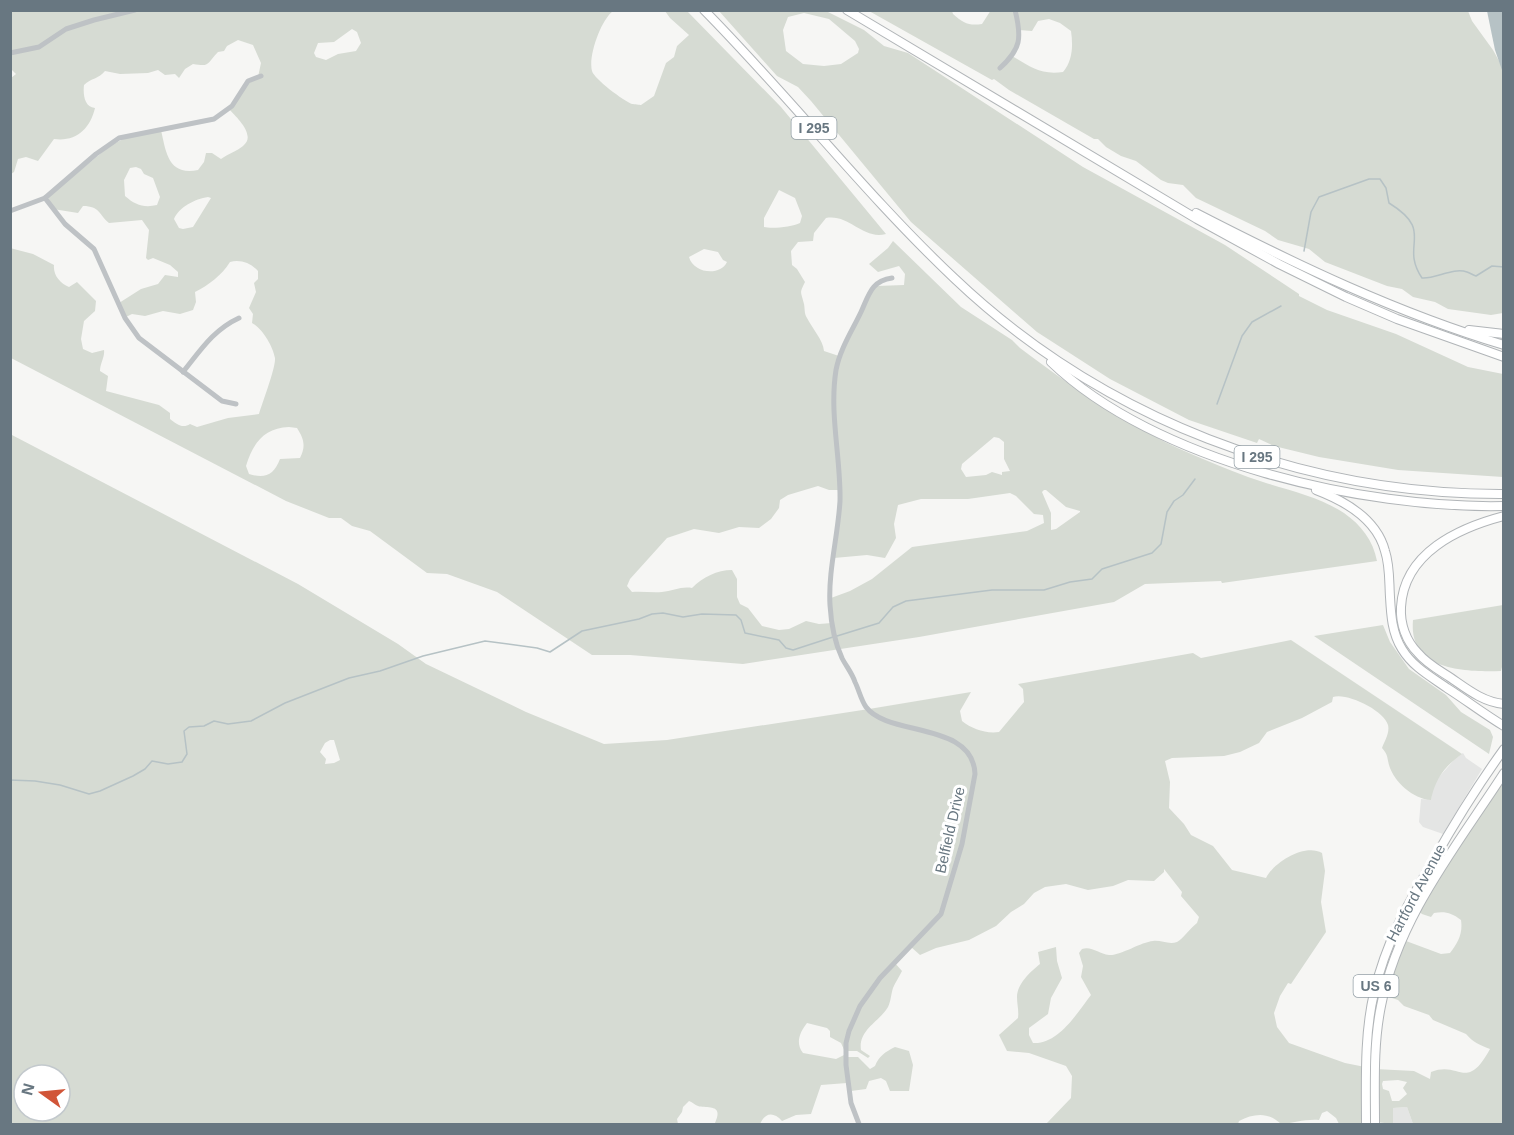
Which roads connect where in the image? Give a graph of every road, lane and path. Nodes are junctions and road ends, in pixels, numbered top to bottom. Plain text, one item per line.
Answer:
1 (135, 10) edge
2 (704, 10) edge
3 (847, 10) edge
4 (1015, 10) edge
5 (10, 53) edge
6 (1000, 68) dead end
7 (261, 76) dead end
8 (1149, 189) junction
9 (45, 198) junction
10 (10, 211) edge
11 (892, 278) dead end
12 (1406, 311) junction
13 (239, 318) dead end
14 (1503, 334) edge
15 (1034, 345) junction
16 (1503, 345) edge
17 (1503, 357) edge
18 (183, 372) junction
19 (236, 404) dead end
20 (1284, 478) junction
21 (1503, 494) edge
22 (1503, 506) edge
23 (1503, 516) edge
24 (1503, 704) edge
25 (1503, 726) edge
26 (1503, 749) edge
27 (1503, 773) edge
28 (859, 1125) edge
29 (1366, 1125) edge
30 (1375, 1125) edge

1 - 5 street
2 - 15 highway, I 295
3 - 8 highway
4 - 6 street
7 - 9 street
8 - 12 highway
8 - 17 highway
9 - 10 street
9 - 18 street
11 - 28 street, Belfield Drive
12 - 14 highway
12 - 16 highway
13 - 18 street
15 - 20 highway
15 - 21 highway, I 295
18 - 19 street
20 - 22 highway
20 - 25 highway
23 - 24 highway
26 - 29 highway, Hartford Avenue / US 6
27 - 30 highway, Hartford Avenue / US 6

